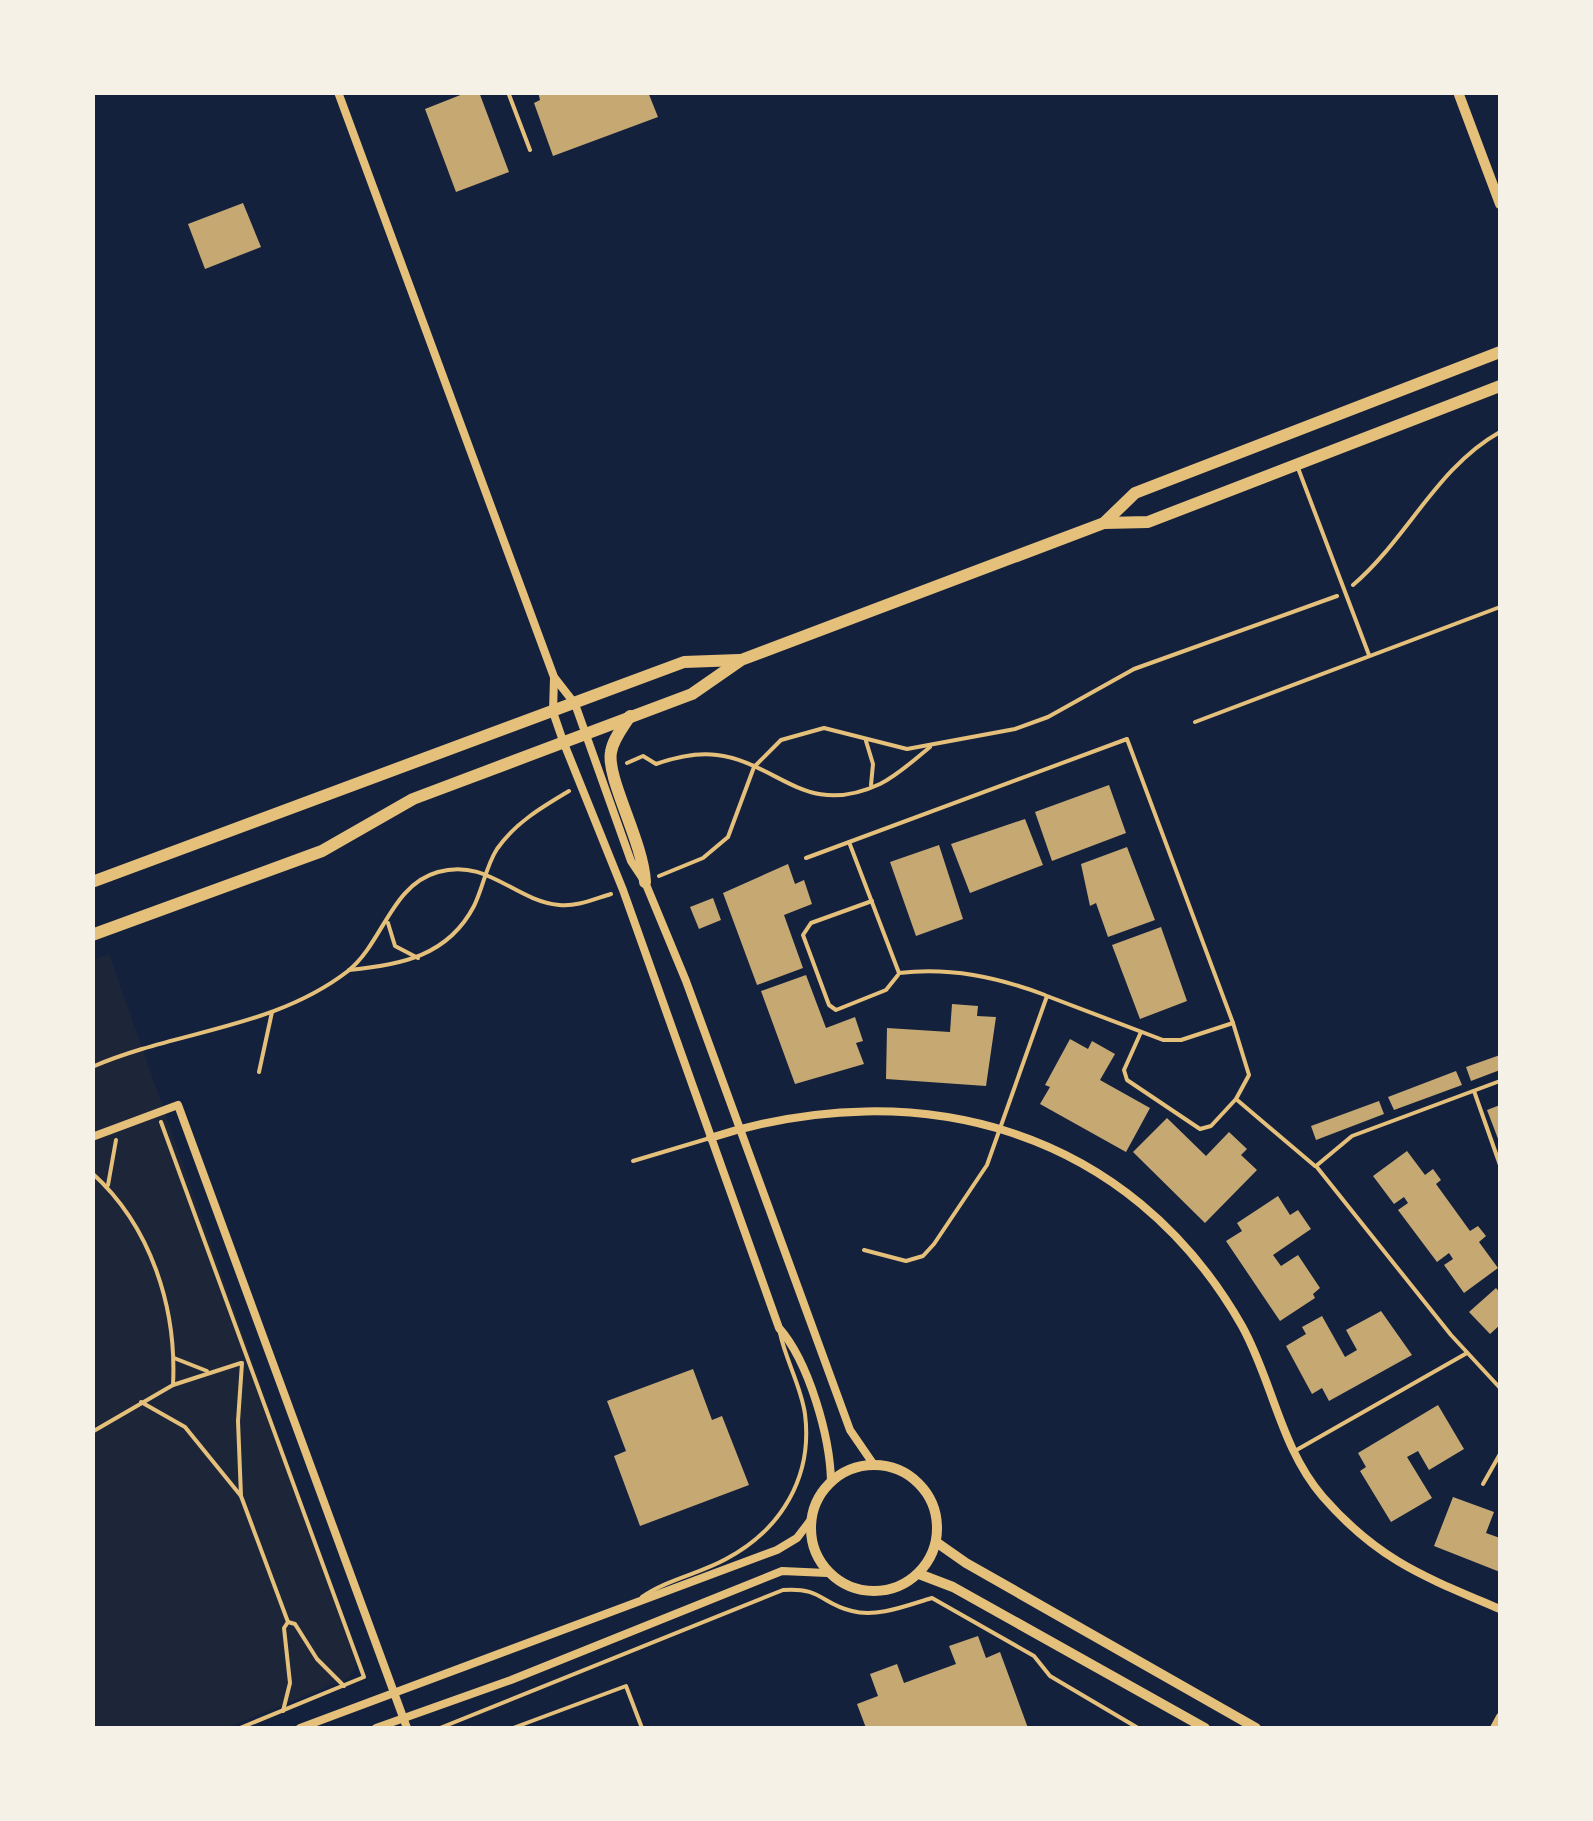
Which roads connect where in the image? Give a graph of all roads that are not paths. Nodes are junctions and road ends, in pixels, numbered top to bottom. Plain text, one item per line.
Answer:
1 (338, 92) edge
2 (508, 92) edge
3 (1458, 92) edge
4 (530, 150) dead end
5 (1500, 204) edge
6 (1500, 352) edge
7 (1500, 386) edge
8 (1297, 466) junction
9 (1104, 523) junction
10 (1500, 607) edge
11 (1368, 656) junction
12 (741, 660) junction
13 (554, 677) junction
14 (575, 704) junction
15 (553, 712) junction
16 (630, 716) junction
17 (1195, 722) dead end
18 (586, 732) junction
19 (563, 740) junction
20 (849, 842) junction
21 (806, 858) dead end
22 (92, 882) edge
23 (645, 882) junction
24 (872, 901) junction
25 (92, 935) edge
26 (899, 973) junction
27 (1047, 996) junction
28 (1233, 1023) junction
29 (1142, 1032) junction
30 (1500, 1081) edge
31 (1474, 1091) junction
32 (1236, 1100) junction
33 (741, 1128) junction
34 (1001, 1128) junction
35 (92, 1137) edge
36 (710, 1138) junction
37 (633, 1160) dead end
38 (1500, 1165) edge
39 (1316, 1166) junction
40 (864, 1250) dead end
41 (780, 1328) junction
42 (1467, 1353) junction
43 (1500, 1388) edge
44 (1292, 1452) junction
45 (1500, 1454) edge
46 (874, 1465) junction
47 (831, 1482) junction
48 (1484, 1484) dead end
49 (810, 1521) junction
50 (936, 1542) junction
51 (827, 1573) junction
52 (919, 1574) junction
53 (630, 1606) junction
54 (1500, 1609) edge
55 (394, 1694) junction
56 (1500, 1717) edge
57 (405, 1724) edge
58 (300, 1728) edge
59 (376, 1728) edge
60 (513, 1728) edge
61 (642, 1728) edge
62 (1206, 1728) edge
63 (1256, 1728) edge
64 (1494, 1728) edge

1 - 13 street
2 - 4 lane
3 - 5 street
6 - 9 main road
7 - 8 main road
8 - 9 main road
8 - 11 lane
9 - 12 main road
10 - 11 lane
11 - 17 lane
12 - 14 main road
12 - 16 main road
13 - 14 street
13 - 15 street
14 - 15 main road
14 - 18 street
15 - 19 street
15 - 22 main road
16 - 18 main road
16 - 23 main road
18 - 19 main road
18 - 23 street
19 - 25 main road
19 - 36 street
20 - 21 lane
20 - 24 lane
20 - 28 lane
23 - 33 street
24 - 26 lane
24 - 26 lane
26 - 27 lane
27 - 29 lane
27 - 34 lane
28 - 29 lane
28 - 32 lane
29 - 32 lane
30 - 31 lane
31 - 38 lane
31 - 39 lane
32 - 39 lane
33 - 34 street
33 - 36 street
33 - 46 street
34 - 40 lane
34 - 44 street
35 - 55 street
36 - 37 lane
36 - 41 street
39 - 42 lane
41 - 47 street
41 - 53 lane
42 - 43 lane
42 - 44 lane
44 - 54 street
45 - 48 lane
46 - 47 street
46 - 50 street
47 - 49 street
49 - 51 street
49 - 53 street
50 - 52 street
50 - 63 street
51 - 52 street
51 - 57 street
52 - 62 street
53 - 55 street
55 - 57 street
55 - 58 street
56 - 64 street
57 - 59 street
60 - 61 lane

